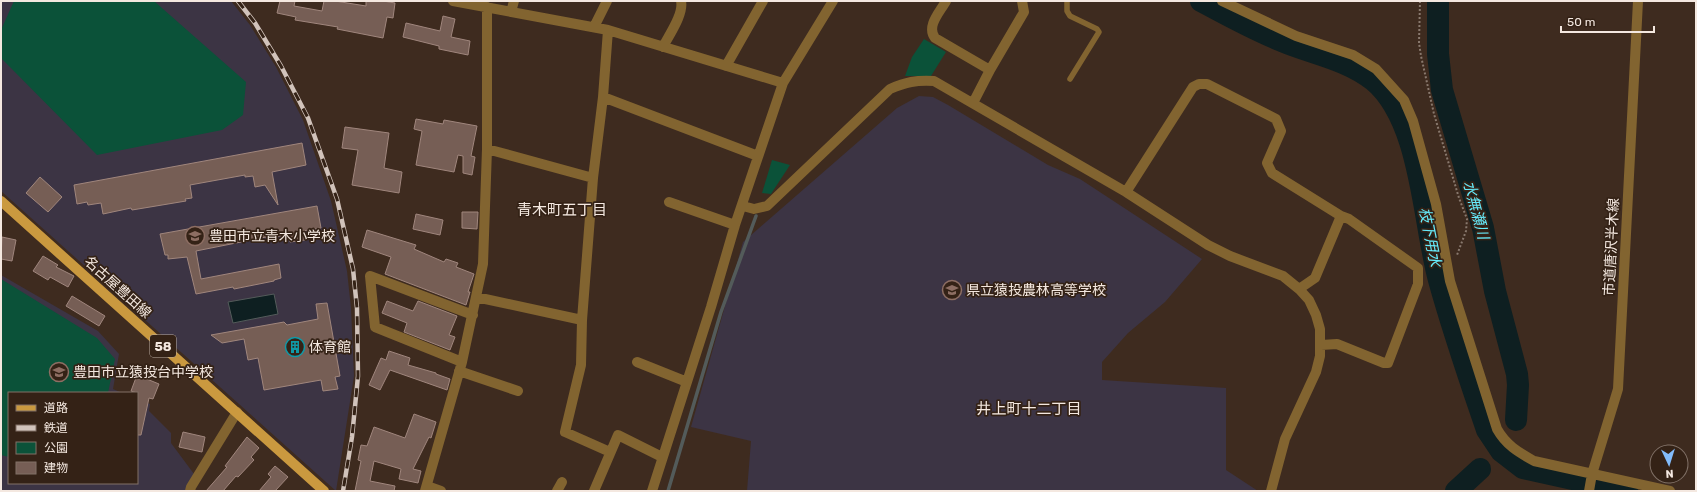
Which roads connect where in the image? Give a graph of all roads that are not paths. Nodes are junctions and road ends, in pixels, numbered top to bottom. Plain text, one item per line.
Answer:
1 (454, 1) edge
2 (514, 1) edge
3 (607, 1) edge
4 (681, 1) edge
5 (763, 1) edge
6 (833, 1) edge
7 (946, 1) edge
8 (1022, 1) edge
9 (1067, 1) edge
10 (1222, 1) edge
11 (1638, 1) edge
12 (487, 7) junction
13 (511, 12) junction
14 (594, 27) junction
15 (608, 30) junction
16 (663, 47) junction
17 (726, 66) junction
18 (990, 70) junction
19 (1070, 80) dead end
20 (783, 83) junction
21 (603, 97) junction
22 (973, 103) junction
23 (487, 149) junction
24 (758, 156) junction
25 (593, 178) junction
26 (1126, 192) junction
27 (1, 201) edge
28 (669, 202) dead end
29 (743, 206) junction
30 (1342, 216) junction
31 (735, 225) junction
32 (1299, 289) junction
33 (476, 297) junction
34 (473, 314) junction
35 (582, 320) junction
36 (1321, 345) junction
37 (637, 362) dead end
38 (460, 366) junction
39 (687, 382) junction
40 (518, 391) dead end
41 (237, 412) junction
42 (610, 452) junction
43 (662, 457) junction
44 (1591, 476) junction
45 (562, 482) dead end
46 (426, 488) edge
47 (190, 491) edge
48 (324, 491) edge
49 (441, 491) edge
50 (557, 491) edge
51 (594, 491) edge
52 (652, 491) edge
53 (1271, 491) edge
54 (1589, 491) edge
55 (1670, 491) edge

1 - 12 street
2 - 13 street
3 - 14 street
4 - 16 street
5 - 17 street
6 - 20 street
7 - 18 street
8 - 18 street
9 - 19 lane
10 - 44 street
11 - 44 street, 市道唐沢半木線
12 - 13 street
12 - 23 street
13 - 14 street
14 - 15 street
15 - 16 street
15 - 21 street
16 - 17 street
17 - 20 street
18 - 22 street
20 - 24 street
21 - 24 street
21 - 25 street
22 - 26 street
22 - 29 street
23 - 25 street
23 - 33 street
24 - 29 street
25 - 35 street
26 - 30 street
26 - 32 street
27 - 41 main road, 名古屋豊田線 / 58
28 - 31 street
29 - 31 street
30 - 32 street
30 - 36 street
31 - 39 street
32 - 36 street
33 - 34 street
33 - 35 street
34 - 38 street
34 - 38 street
35 - 42 street
36 - 53 street
37 - 39 street
38 - 40 street
38 - 46 street
39 - 43 street
41 - 47 street
41 - 48 main road, 名古屋豊田線 / 58
42 - 43 street
42 - 51 street
43 - 52 street
44 - 54 street, 市道唐沢半木線
44 - 55 street
45 - 50 street
46 - 49 street

